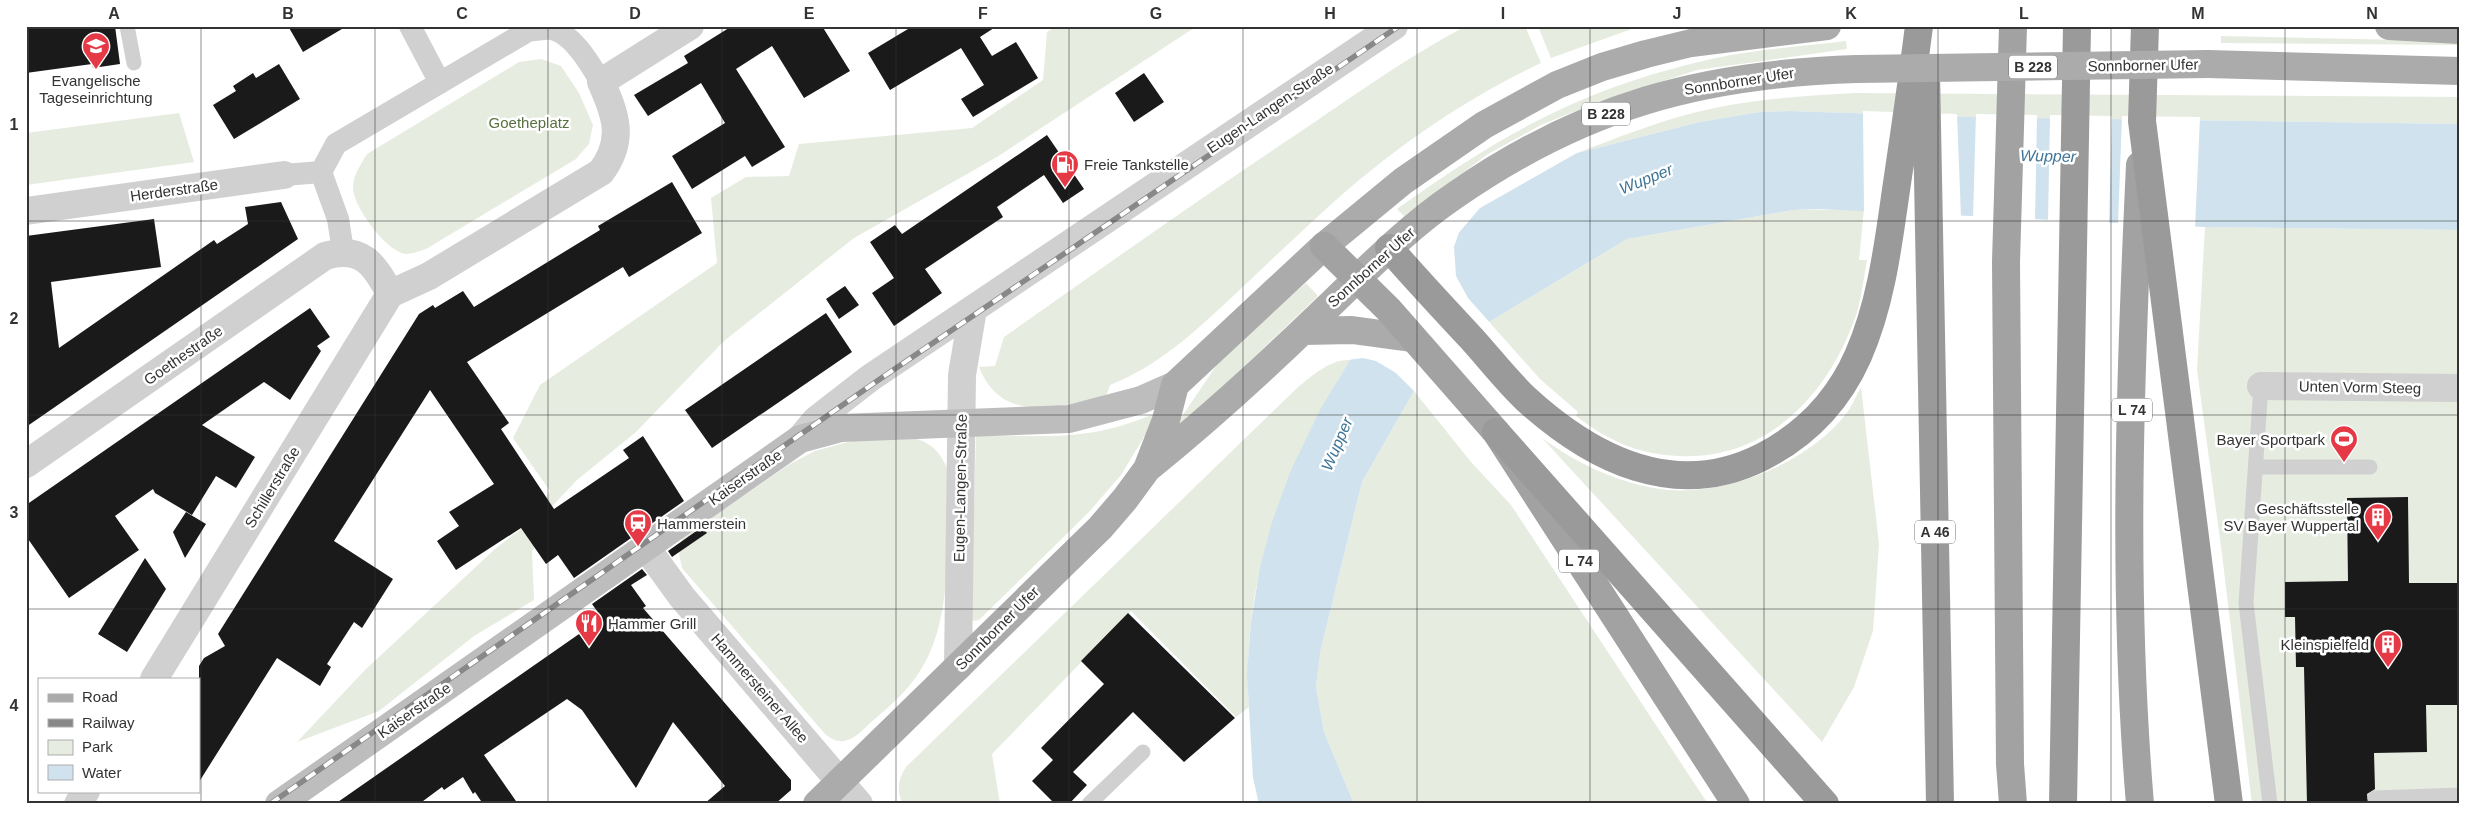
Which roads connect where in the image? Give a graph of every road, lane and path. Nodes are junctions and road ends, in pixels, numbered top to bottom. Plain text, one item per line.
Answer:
1 (127, 26) edge
2 (410, 26) edge
3 (690, 26) edge
4 (1394, 26) edge
5 (1827, 26) edge
6 (1919, 26) edge
7 (1925, 26) edge
8 (2013, 26) edge
9 (2077, 26) edge
10 (2145, 26) edge
11 (2389, 26) edge
12 (528, 29) edge
13 (2460, 30) edge
14 (134, 63) dead end
15 (2460, 71) edge
16 (1919, 79) junction
17 (601, 82) junction
18 (440, 83) junction
19 (321, 172) junction
20 (284, 175) joint
21 (26, 211) edge
22 (1360, 216) junction
23 (1324, 246) junction
24 (1389, 248) junction
25 (343, 251) junction
26 (2148, 264) junction
27 (1355, 279) junction
28 (390, 294) junction
29 (973, 309) junction
30 (1303, 331) junction
31 (1411, 338) junction
32 (1175, 385) junction
33 (2261, 386) joint
34 (2460, 388) edge
35 (961, 423) junction
36 (1496, 432) junction
37 (800, 439) junction
38 (26, 464) edge
39 (2256, 466) junction
40 (2370, 467) dead end
41 (1146, 469) junction
42 (645, 546) junction
43 (958, 668) junction
44 (155, 678) edge
45 (1143, 752) dead end
46 (841, 782) junction
47 (85, 792) edge
48 (2460, 795) edge
49 (2375, 798) dead end
50 (78, 804) edge
51 (279, 804) edge
52 (817, 804) edge
53 (859, 804) edge
54 (1089, 804) edge
55 (1736, 804) edge
56 (1825, 804) edge
57 (1940, 804) edge
58 (2013, 804) edge
59 (2063, 804) edge
60 (2140, 804) edge
61 (2229, 804) edge
62 (2270, 804) edge
63 (2456, 804) edge

1 - 14 lane
2 - 18 street
3 - 17 street
4 - 29 street, Eugen-Langen-Straße
5 - 22 main road
6 - 16 highway
7 - 16 highway, A 46
8 - 58 highway
9 - 59 highway
10 - 26 highway
11 - 13 main road
12 - 17 street
12 - 18 street
15 - 24 main road, Sonnborner Ufer / B 228, bridge
16 - 24 highway
16 - 57 highway, A 46
17 - 28 street
18 - 19 street
19 - 20 street, Herderstraße
19 - 25 street
20 - 21 street, Herderstraße
22 - 23 main road
22 - 24 main road
23 - 27 highway
23 - 32 main road
24 - 27 main road, Sonnborner Ufer / B 228
25 - 28 street
25 - 38 street, Goethestraße
26 - 60 highway, L 74
26 - 61 highway
27 - 30 main road, Sonnborner Ufer / B 228
27 - 31 highway
28 - 44 street, Schillerstraße
29 - 35 street, Eugen-Langen-Straße
29 - 37 street, Eugen-Langen-Straße
30 - 31 main road
30 - 41 main road, Sonnborner Ufer
31 - 36 highway
32 - 35 main road, Kaiserstraße
32 - 41 main road, Sonnborner Ufer
33 - 34 street, Unten Vorm Steeg
33 - 39 lane
35 - 37 main road, Kaiserstraße
35 - 43 street, Eugen-Langen-Straße
36 - 55 highway, L 74
36 - 56 highway
37 - 42 main road, Kaiserstraße
39 - 40 lane
39 - 62 lane
41 - 43 main road, Sonnborner Ufer
42 - 46 street, Hammersteiner Allee
42 - 51 main road, Kaiserstraße
43 - 46 main road, Sonnborner Ufer
45 - 54 lane
46 - 52 main road, Sonnborner Ufer
46 - 53 street, Hammersteiner Allee
47 - 50 street
48 - 49 lane
48 - 63 lane

